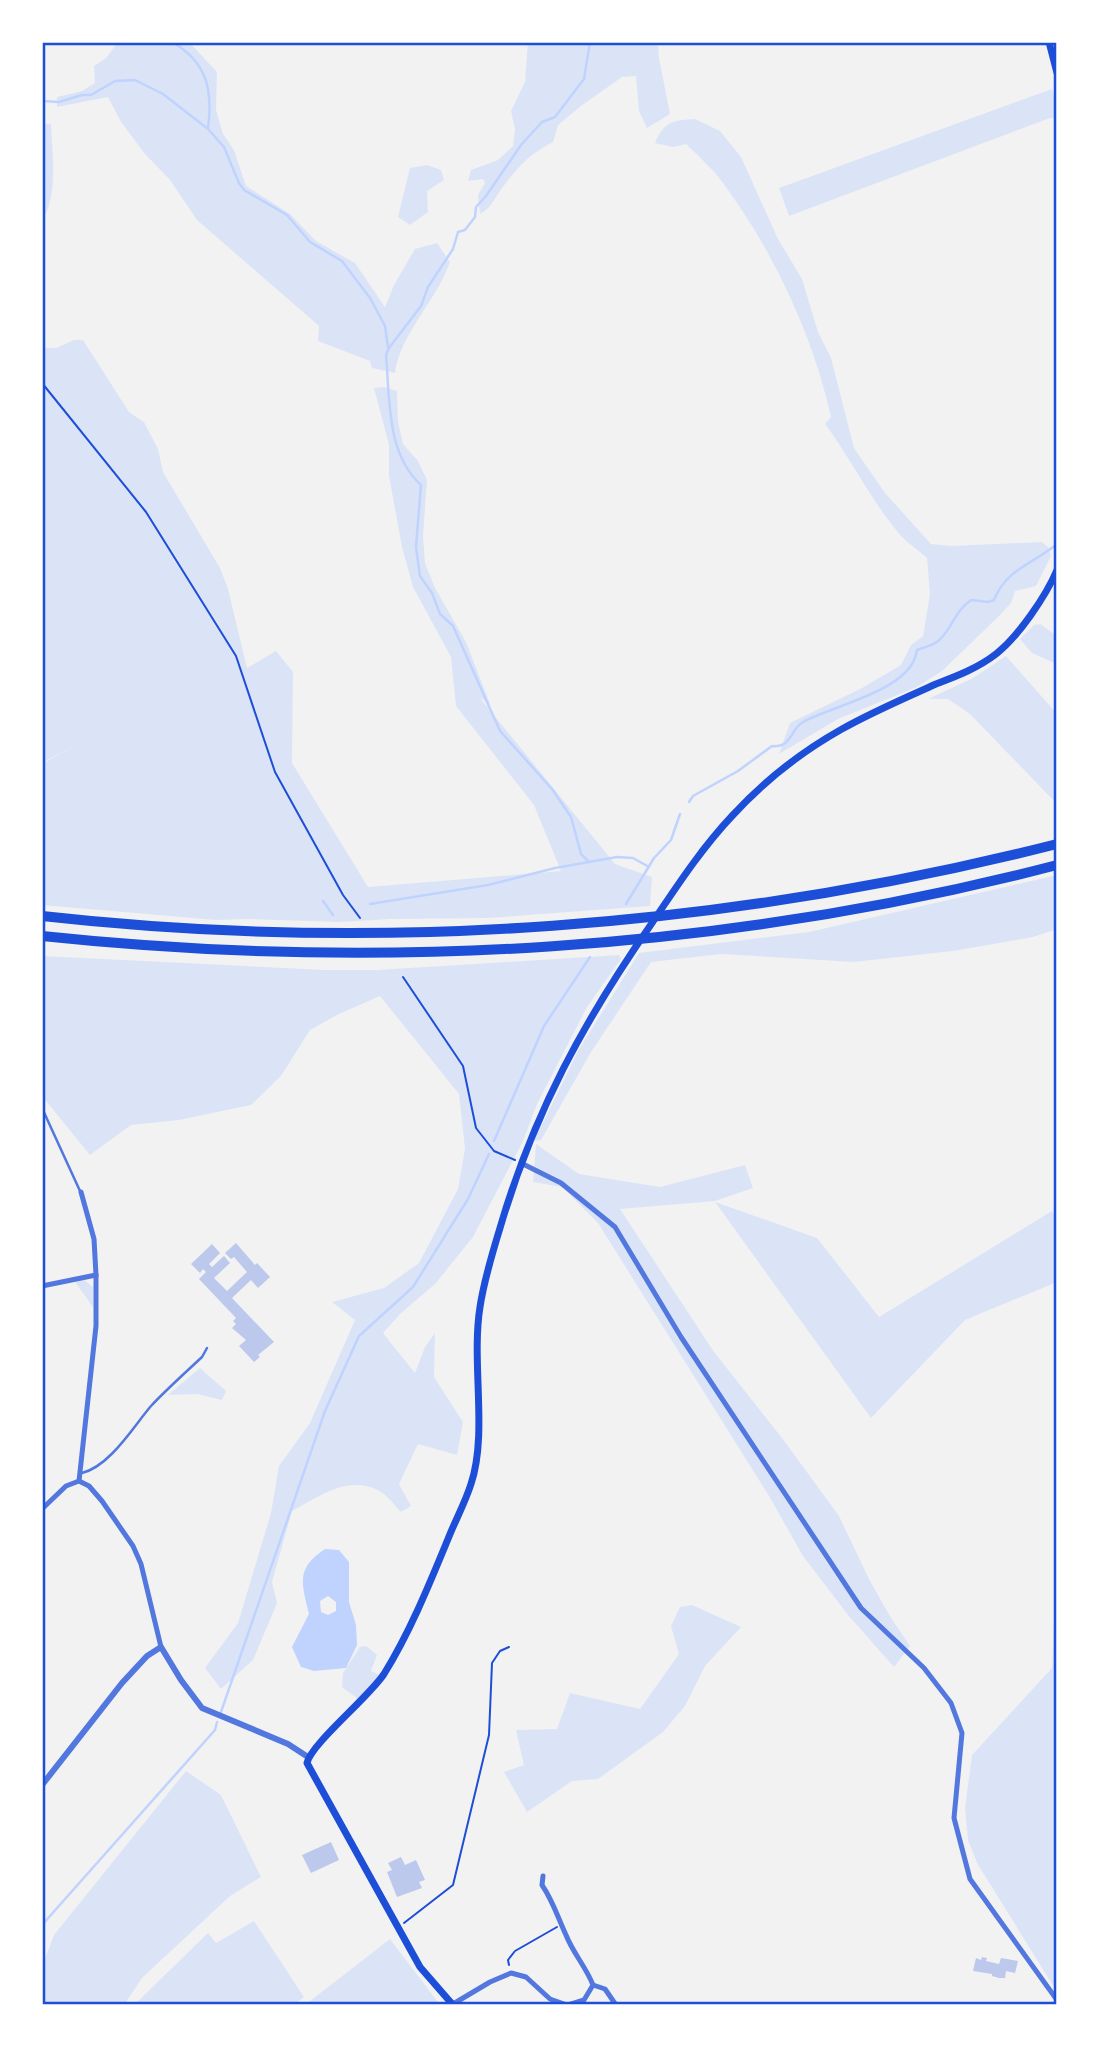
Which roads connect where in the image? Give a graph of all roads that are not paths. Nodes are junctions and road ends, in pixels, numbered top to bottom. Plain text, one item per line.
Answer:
1 (1049, 42) edge
2 (1057, 73) edge
3 (1057, 570) edge
4 (1057, 844) edge
5 (1057, 865) edge
6 (42, 916) edge
7 (42, 936) edge
8 (42, 1108) edge
9 (521, 1163) junction
10 (81, 1192) joint
11 (96, 1275) junction
12 (42, 1286) edge
13 (207, 1348) dead end
14 (80, 1473) junction
15 (79, 1481) junction
16 (42, 1509) edge
17 (161, 1647) junction
18 (308, 1757) junction
19 (42, 1785) edge
20 (543, 1876) dead end
21 (593, 1985) junction
22 (1057, 2000) edge
23 (453, 2004) edge
24 (568, 2005) edge
25 (617, 2005) edge

1 - 2 main road
3 - 9 main road
4 - 6 highway
5 - 7 highway
8 - 10 lane
9 - 18 main road
9 - 22 street
10 - 11 street
11 - 12 street
11 - 14 street
13 - 14 lane
14 - 15 street
15 - 16 street
15 - 17 street
17 - 18 street
17 - 19 street
18 - 23 main road
20 - 21 street
21 - 24 street
21 - 25 street
23 - 24 street

